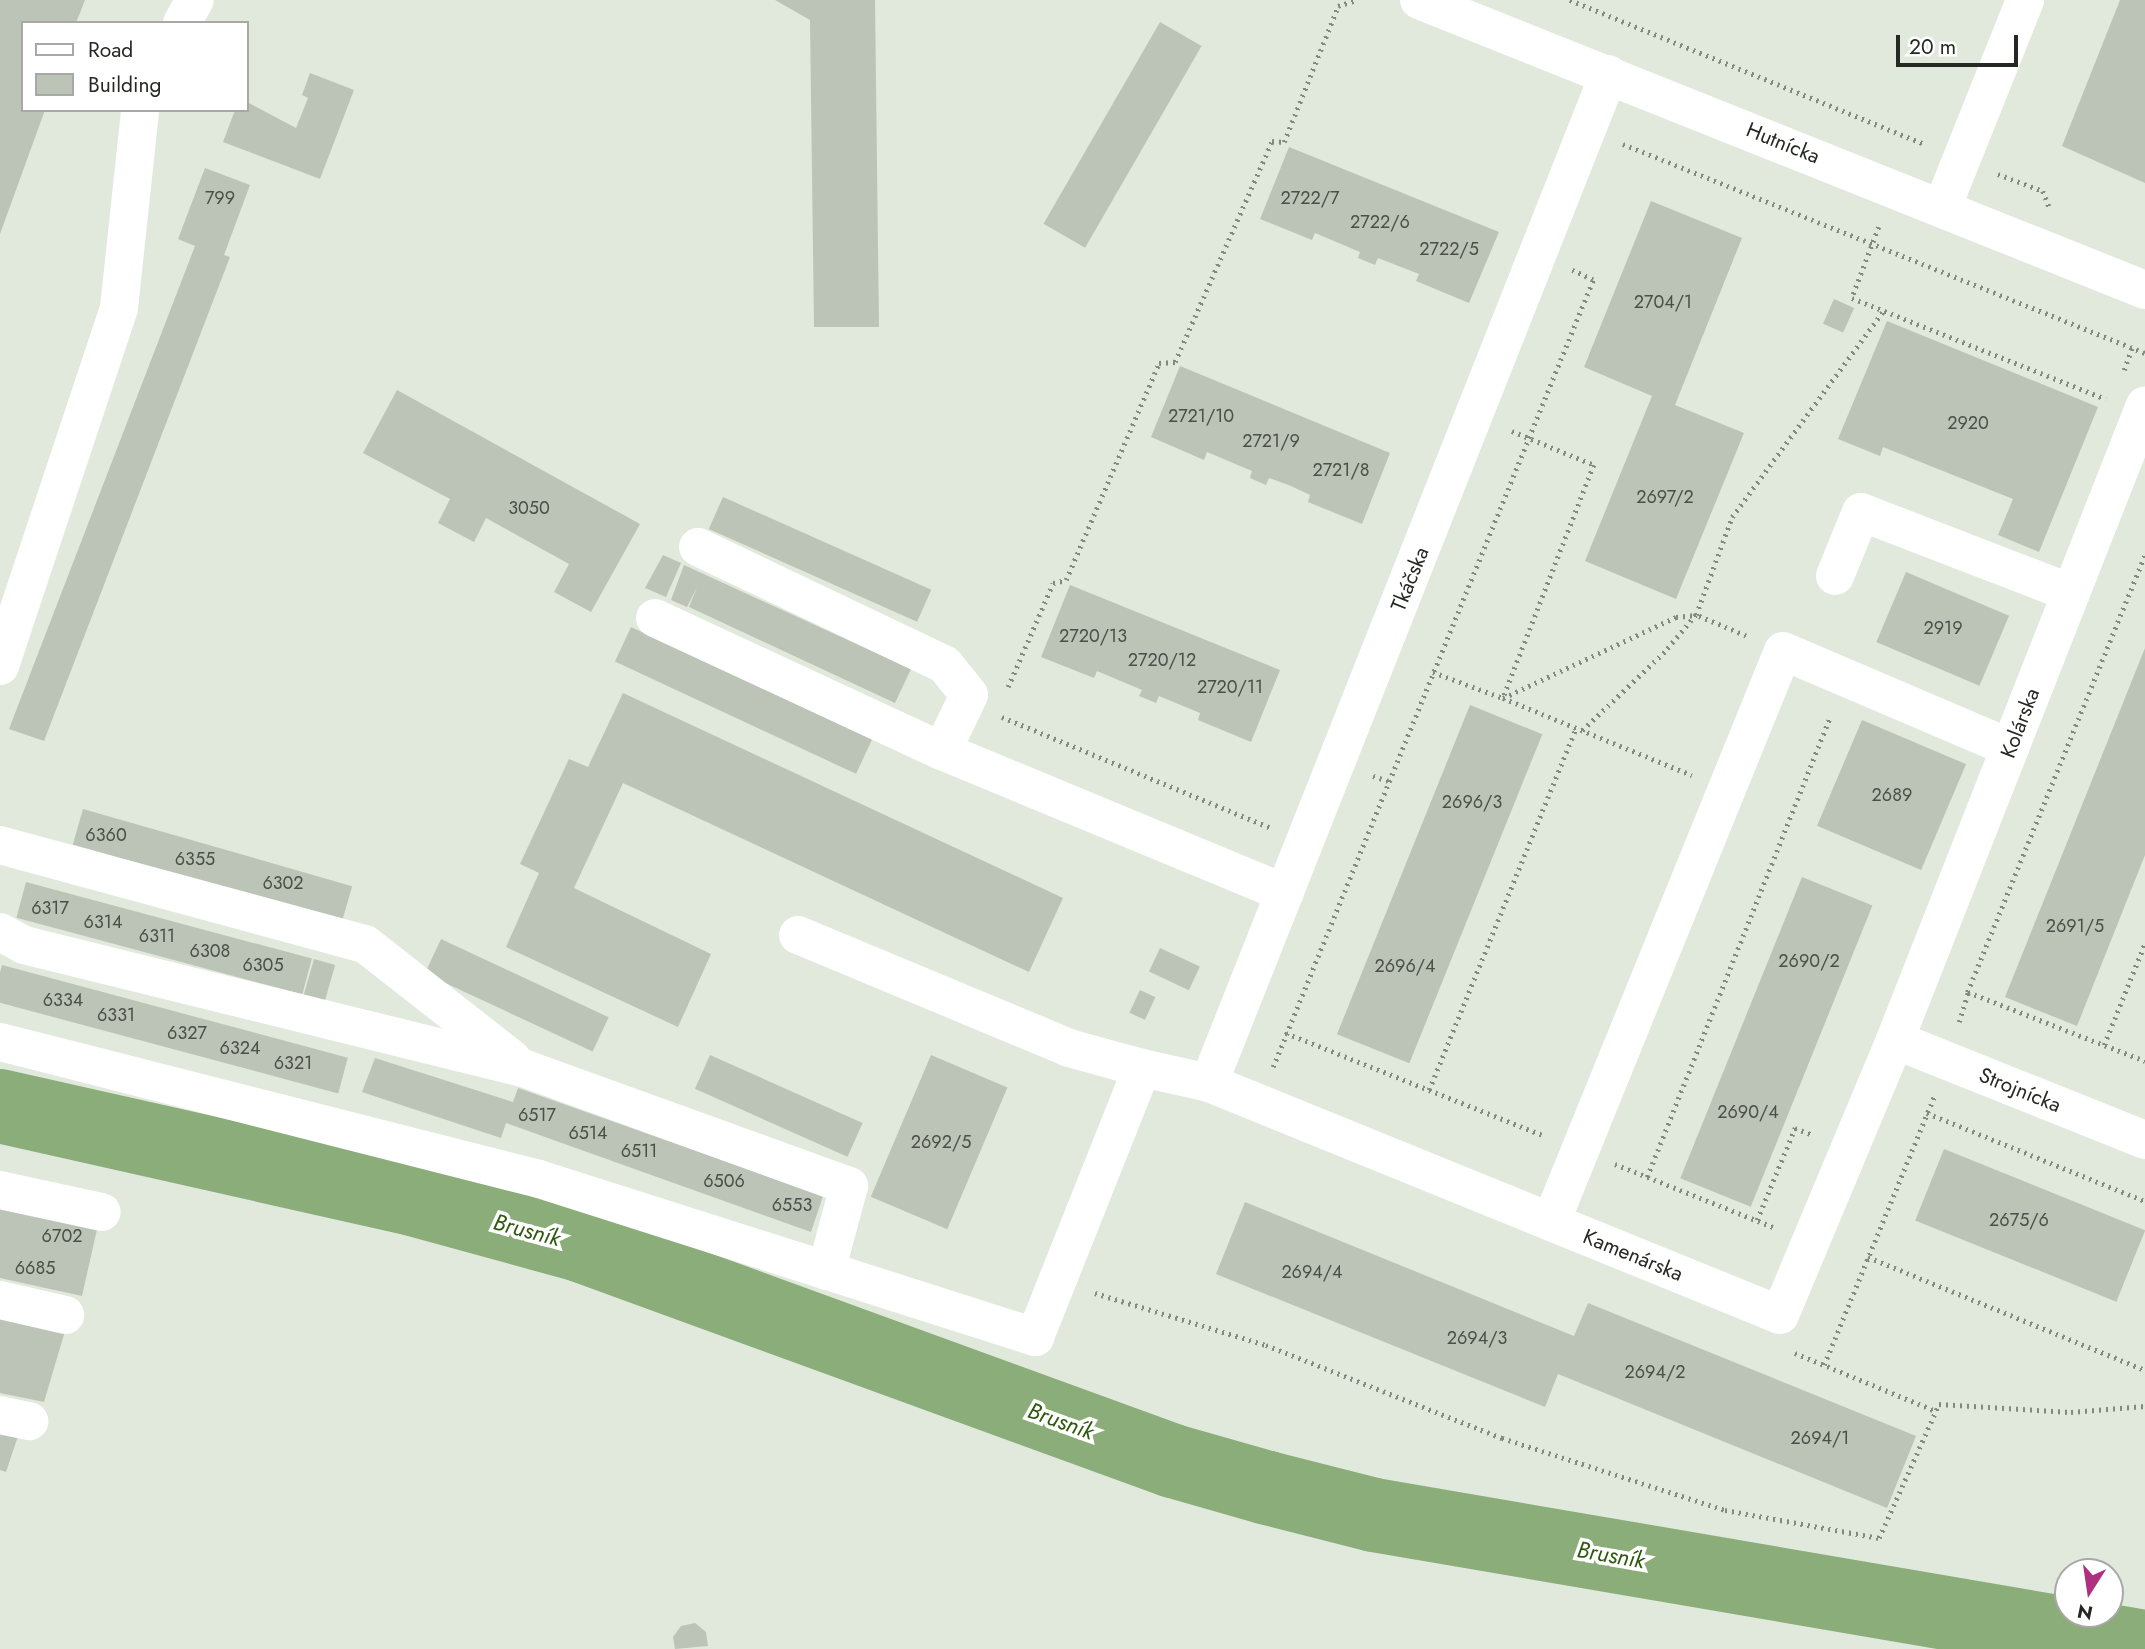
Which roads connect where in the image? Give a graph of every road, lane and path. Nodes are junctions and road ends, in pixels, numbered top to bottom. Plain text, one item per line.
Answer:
1 (195, 0) edge
2 (1356, 0) edge
3 (1419, 0) edge
4 (1570, 0) edge
5 (2025, 0) edge
6 (183, 21) edge
7 (1609, 74) junction
8 (140, 112) edge
9 (1614, 153) dead end
10 (1961, 159) junction
11 (1894, 188) junction
12 (1942, 208) junction
13 (2050, 212) dead end
14 (1872, 244) junction
15 (1573, 256) dead end
16 (2145, 290) edge
17 (1884, 310) junction
18 (2145, 353) edge
19 (2099, 396) dead end
20 (2145, 405) edge
21 (1475, 416) junction
22 (1529, 438) junction
23 (698, 547) dead end
24 (2145, 556) edge
25 (1835, 576) dead end
26 (2071, 593) junction
27 (1696, 615) junction
28 (654, 618) dead end
29 (1783, 652) junction
30 (0, 666) edge
31 (1433, 672) junction
32 (1845, 678) junction
33 (1006, 691) dead end
34 (1503, 698) junction
35 (1001, 703) dead end
36 (1576, 728) junction
37 (1582, 731) junction
38 (2010, 748) junction
39 (942, 751) junction
40 (1727, 789) junction
41 (1306, 841) junction
42 (0, 845) edge
43 (1285, 893) junction
44 (0, 932) edge
45 (798, 935) dead end
46 (2145, 943) edge
47 (1286, 1033) junction
48 (1895, 1040) junction
49 (0, 1042) edge
50 (2104, 1045) junction
51 (2145, 1061) edge
52 (1948, 1062) junction
53 (523, 1068) junction
54 (1142, 1068) junction
55 (1209, 1083) junction
56 (1429, 1090) junction
57 (1260, 1104) junction
58 (1927, 1113) junction
59 (1822, 1138) dead end
60 (2145, 1140) edge
61 (1580, 1150) junction
62 (1647, 1177) junction
63 (0, 1190) edge
64 (2145, 1201) edge
65 (102, 1212) dead end
66 (1757, 1220) junction
67 (1551, 1222) junction
68 (1784, 1232) dead end
69 (1868, 1256) junction
70 (826, 1271) junction
71 (1057, 1282) junction
72 (0, 1300) edge
73 (65, 1315) dead end
74 (1824, 1365) dead end
75 (2145, 1370) edge
76 (2145, 1406) edge

1 - 6 street
2 - 33 path
3 - 7 street, Hutnícka
4 - 10 path
5 - 10 street
7 - 11 street, Hutnícka
7 - 21 street, Tkáčska
8 - 30 street
9 - 14 path
10 - 12 street
10 - 13 path
11 - 12 street, Hutnícka
11 - 14 path
12 - 16 street, Hutnícka
14 - 17 path
14 - 18 path
15 - 22 path
17 - 19 path
17 - 27 path
20 - 26 street, Kolárska
21 - 22 path
21 - 41 street, Tkáčska
22 - 31 path
22 - 34 path
23 - 39 street
24 - 50 path
25 - 26 street
26 - 38 street, Kolárska
27 - 29 path
27 - 34 path
27 - 37 path
28 - 39 street
29 - 32 street
29 - 40 street
31 - 34 path
31 - 47 path
32 - 38 street
32 - 62 path
34 - 36 path
35 - 41 path
36 - 37 path
36 - 56 path
37 - 40 path
38 - 48 street, Kolárska
39 - 43 street
40 - 61 street
41 - 43 street, Tkáčska
42 - 53 street
43 - 55 street, Tkáčska
44 - 53 street
45 - 54 street, Kamenárska
46 - 50 path
47 - 56 path
47 - 57 path
48 - 52 street, Strojnícka
48 - 67 street, Kamenárska
49 - 70 street
50 - 51 path
52 - 58 path
52 - 60 street, Strojnícka
53 - 70 street
54 - 55 street, Kamenárska
54 - 71 street
55 - 57 street, Kamenárska
56 - 61 path
57 - 67 street, Kamenárska
58 - 64 path
58 - 69 path
59 - 66 path
61 - 62 path
61 - 67 street
62 - 66 path
63 - 65 street
66 - 68 path
69 - 74 path
69 - 75 path
70 - 71 street
71 - 76 path
72 - 73 street

